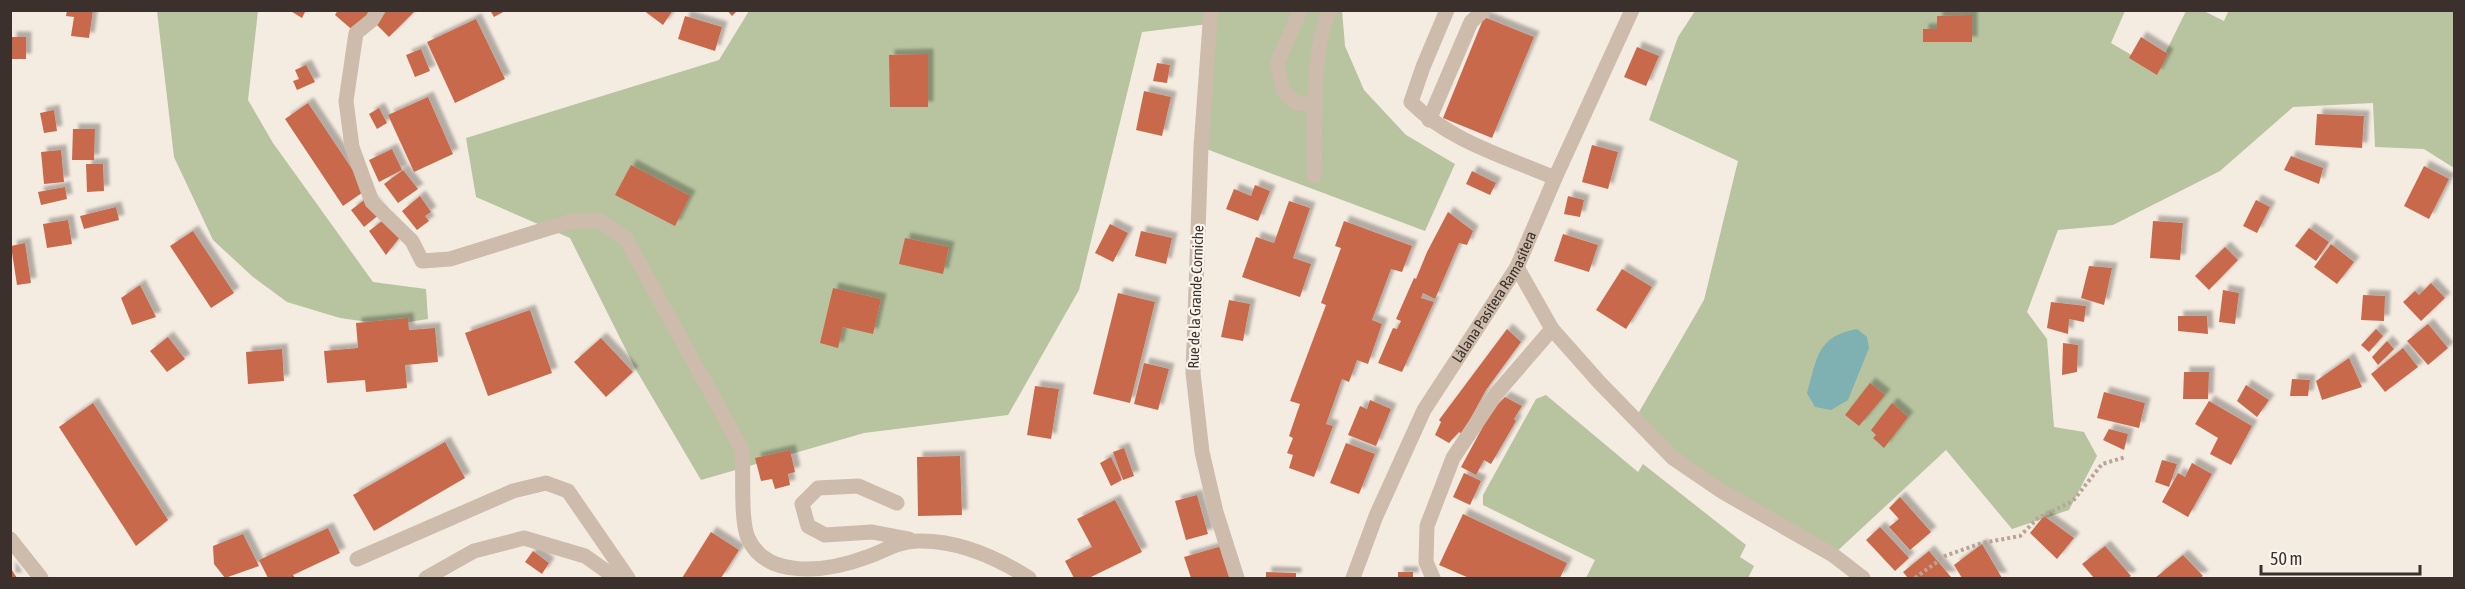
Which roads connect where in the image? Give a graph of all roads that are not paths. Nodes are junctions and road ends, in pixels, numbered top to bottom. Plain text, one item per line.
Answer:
1 (378, 10) edge
2 (1211, 10) edge
3 (1300, 10) edge
4 (1330, 10) edge
5 (1447, 10) edge
6 (1484, 10) edge
7 (1632, 10) edge
8 (1316, 104) junction
9 (1429, 120) junction
10 (1314, 176) dead end
11 (1555, 178) junction
12 (1517, 267) junction
13 (1552, 329) junction
14 (897, 503) dead end
15 (10, 539) edge
16 (918, 541) junction
17 (357, 559) dead end
18 (41, 579) edge
19 (426, 579) edge
20 (616, 579) edge
21 (628, 579) edge
22 (1029, 579) edge
23 (1237, 579) edge
24 (1353, 579) edge
25 (1433, 579) edge
26 (1863, 579) edge

1 - 16 street
2 - 23 street, Rue de la Grande Corniche
3 - 8 street
4 - 8 street
5 - 9 street
6 - 9 street
7 - 11 street, Làlana Pasitera Ramasitera
8 - 10 street
9 - 11 street
11 - 12 street, Làlana Pasitera Ramasitera
12 - 13 street
12 - 24 street, Làlana Pasitera Ramasitera
13 - 25 street
13 - 26 street
14 - 16 street
15 - 18 street
16 - 22 street
17 - 21 street
19 - 20 street

